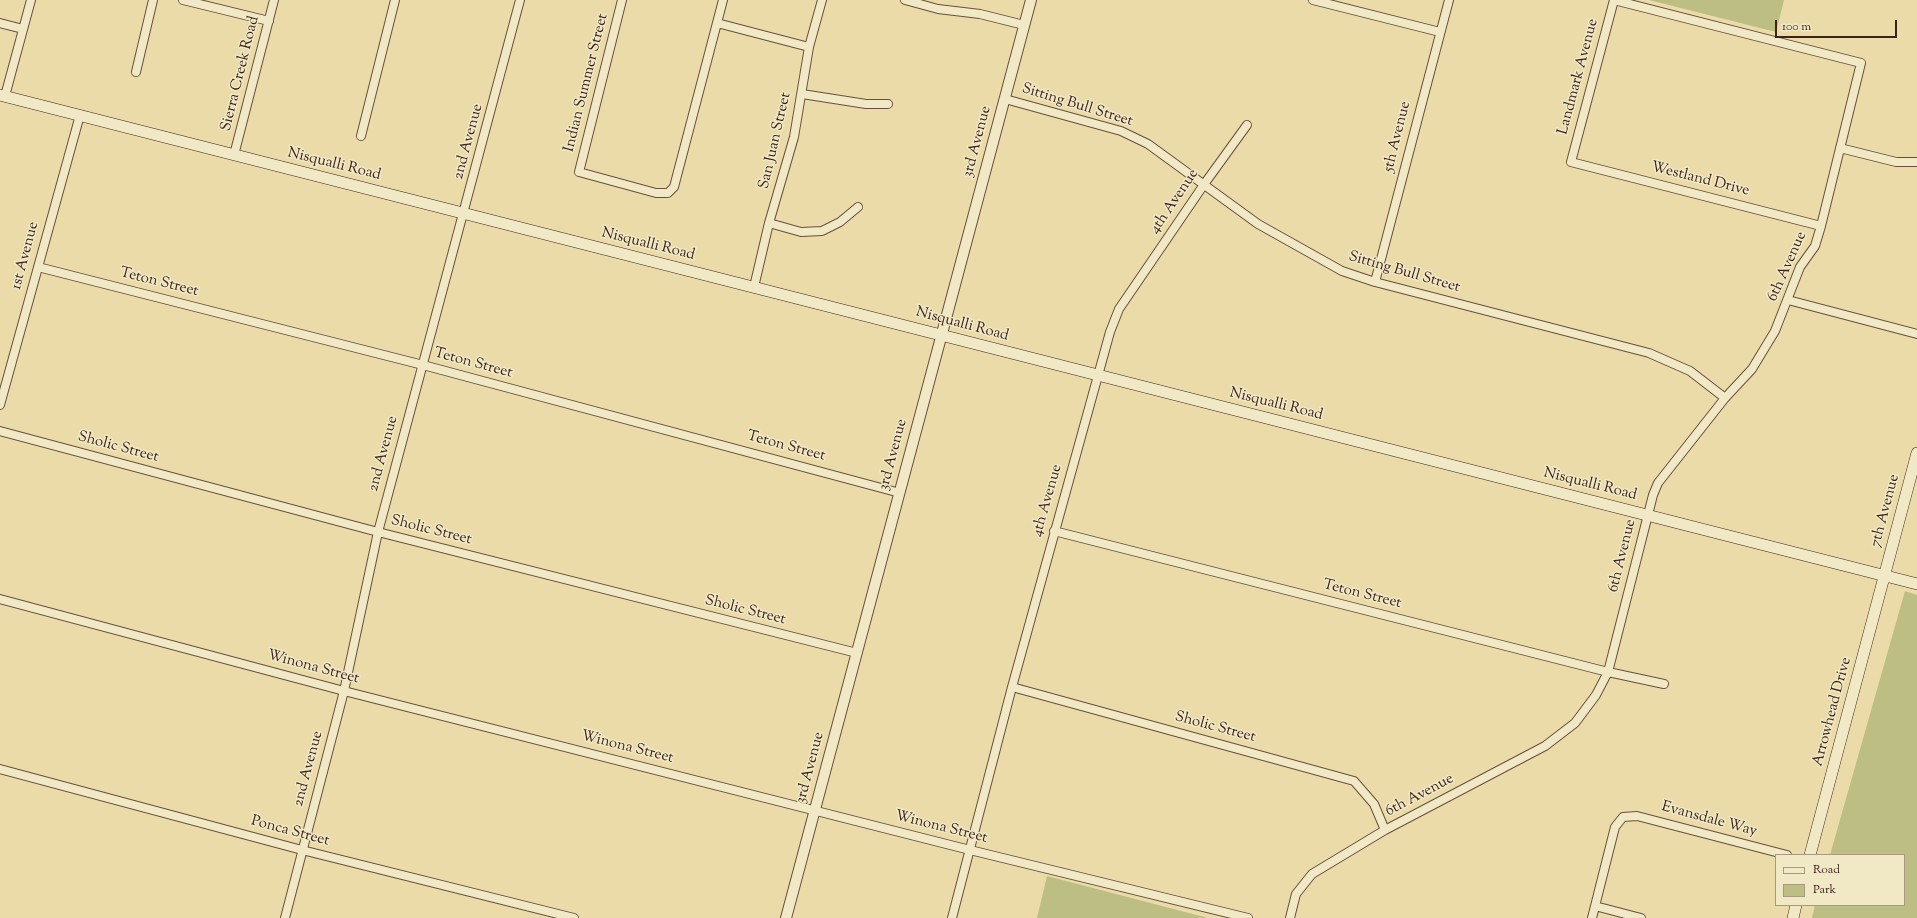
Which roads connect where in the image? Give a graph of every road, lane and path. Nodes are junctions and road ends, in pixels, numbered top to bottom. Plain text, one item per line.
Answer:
1 (30, 0) edge
2 (153, 0) edge
3 (183, 0) edge
4 (274, 0) edge
5 (395, 0) edge
6 (520, 0) edge
7 (622, 0) edge
8 (723, 0) edge
9 (822, 0) edge
10 (905, 0) edge
11 (1031, 0) edge
12 (1313, 0) edge
13 (1449, 0) edge
14 (1614, 0) edge
15 (269, 21) junction
16 (0, 23) edge
17 (717, 23) junction
18 (1024, 25) junction
19 (23, 29) junction
20 (1440, 32) junction
21 (809, 47) junction
22 (136, 72) dead end
23 (802, 94) junction
24 (2, 96) edge
25 (1005, 99) junction
26 (888, 104) dead end
27 (80, 115) junction
28 (1247, 125) dead end
29 (360, 136) dead end
30 (1840, 148) junction
31 (234, 155) junction
32 (1571, 162) joint
33 (1917, 162) edge
34 (1205, 183) junction
35 (858, 207) dead end
36 (465, 214) junction
37 (769, 223) junction
38 (1821, 226) junction
39 (38, 266) junction
40 (1375, 282) junction
41 (754, 288) junction
42 (1788, 300) junction
43 (1917, 334) edge
44 (942, 335) junction
45 (423, 365) junction
46 (1098, 375) junction
47 (1725, 398) junction
48 (0, 405) edge
49 (0, 431) edge
50 (1917, 453) edge
51 (900, 492) junction
52 (1648, 516) junction
53 (1054, 531) junction
54 (378, 532) junction
55 (1884, 576) junction
56 (1917, 584) edge
57 (0, 599) edge
58 (857, 653) junction
59 (1608, 672) junction
60 (1664, 684) dead end
61 (1012, 687) junction
62 (344, 691) junction
63 (0, 769) edge
64 (815, 810) junction
65 (1385, 830) junction
66 (302, 850) junction
67 (970, 850) junction
68 (1783, 854) edge
69 (1810, 854) edge
70 (1595, 906) junction
71 (1796, 906) edge
72 (284, 918) edge
73 (574, 918) edge
74 (786, 918) edge
75 (952, 918) edge
76 (1248, 918) edge
77 (1290, 918) edge
78 (1592, 918) edge
79 (1641, 918) edge
80 (1793, 918) edge

1 - 19 street
2 - 22 street
3 - 15 street
4 - 15 street, Sierra Creek Road
5 - 29 street
6 - 36 street, 2nd Avenue
7 - 17 street, Indian Summer Street
8 - 17 street
9 - 21 street, San Juan Street
10 - 18 street
11 - 18 street, 3rd Avenue
12 - 20 street
13 - 20 street, 5th Avenue
14 - 30 street, 6th Avenue
14 - 32 street, Landmark Avenue
15 - 31 street, Sierra Creek Road
16 - 19 street
17 - 21 street
18 - 25 street, 3rd Avenue
19 - 24 street
20 - 40 street, 5th Avenue
21 - 23 street, San Juan Street
23 - 26 street
23 - 37 street, San Juan Street
24 - 27 main road, Nisqualli Road
25 - 34 street, Sitting Bull Street
25 - 44 street, 3rd Avenue
27 - 31 main road, Nisqualli Road
27 - 39 street, 1st Avenue
28 - 34 street, 4th Avenue
30 - 33 street
30 - 38 street, 6th Avenue
31 - 36 main road, Nisqualli Road
32 - 38 street, Westland Drive
34 - 40 street, Sitting Bull Street
34 - 46 street, 4th Avenue
35 - 37 street
36 - 41 main road, Nisqualli Road
36 - 45 street, 2nd Avenue
37 - 41 street, San Juan Street
38 - 42 street, 6th Avenue
39 - 45 street, Teton Street
39 - 48 street, 1st Avenue
40 - 47 street, Sitting Bull Street
41 - 44 main road, Nisqualli Road
42 - 43 street
42 - 47 street, 6th Avenue
44 - 46 main road, Nisqualli Road
44 - 51 street, 3rd Avenue
45 - 51 street, Teton Street
45 - 54 street, 2nd Avenue
46 - 52 main road, Nisqualli Road
46 - 53 street, 4th Avenue
47 - 52 street, 6th Avenue
49 - 54 street, Sholic Street
50 - 55 main road, 7th Avenue
51 - 58 street, 3rd Avenue
52 - 55 main road, Nisqualli Road
52 - 59 street, 6th Avenue
53 - 59 street, Teton Street
53 - 61 street, 4th Avenue
54 - 58 street, Sholic Street
54 - 62 street, 2nd Avenue
55 - 56 main road, Nisqualli Road
55 - 69 main road, Arrowhead Drive
57 - 62 street, Winona Street
58 - 64 street, 3rd Avenue
59 - 60 street, Teton Street
59 - 65 street, 6th Avenue
61 - 65 street, Sholic Street
61 - 67 street, 4th Avenue
62 - 64 street, Winona Street
62 - 66 street, 2nd Avenue
63 - 66 street, Ponca Street
64 - 67 street, Winona Street
64 - 74 street, 3rd Avenue
65 - 77 street, 6th Avenue
66 - 72 street, 2nd Avenue
66 - 73 street, Ponca Street
67 - 75 street, 4th Avenue
67 - 76 street, Winona Street
68 - 70 street, Evansdale Way
70 - 78 street
70 - 79 street
71 - 80 main road

